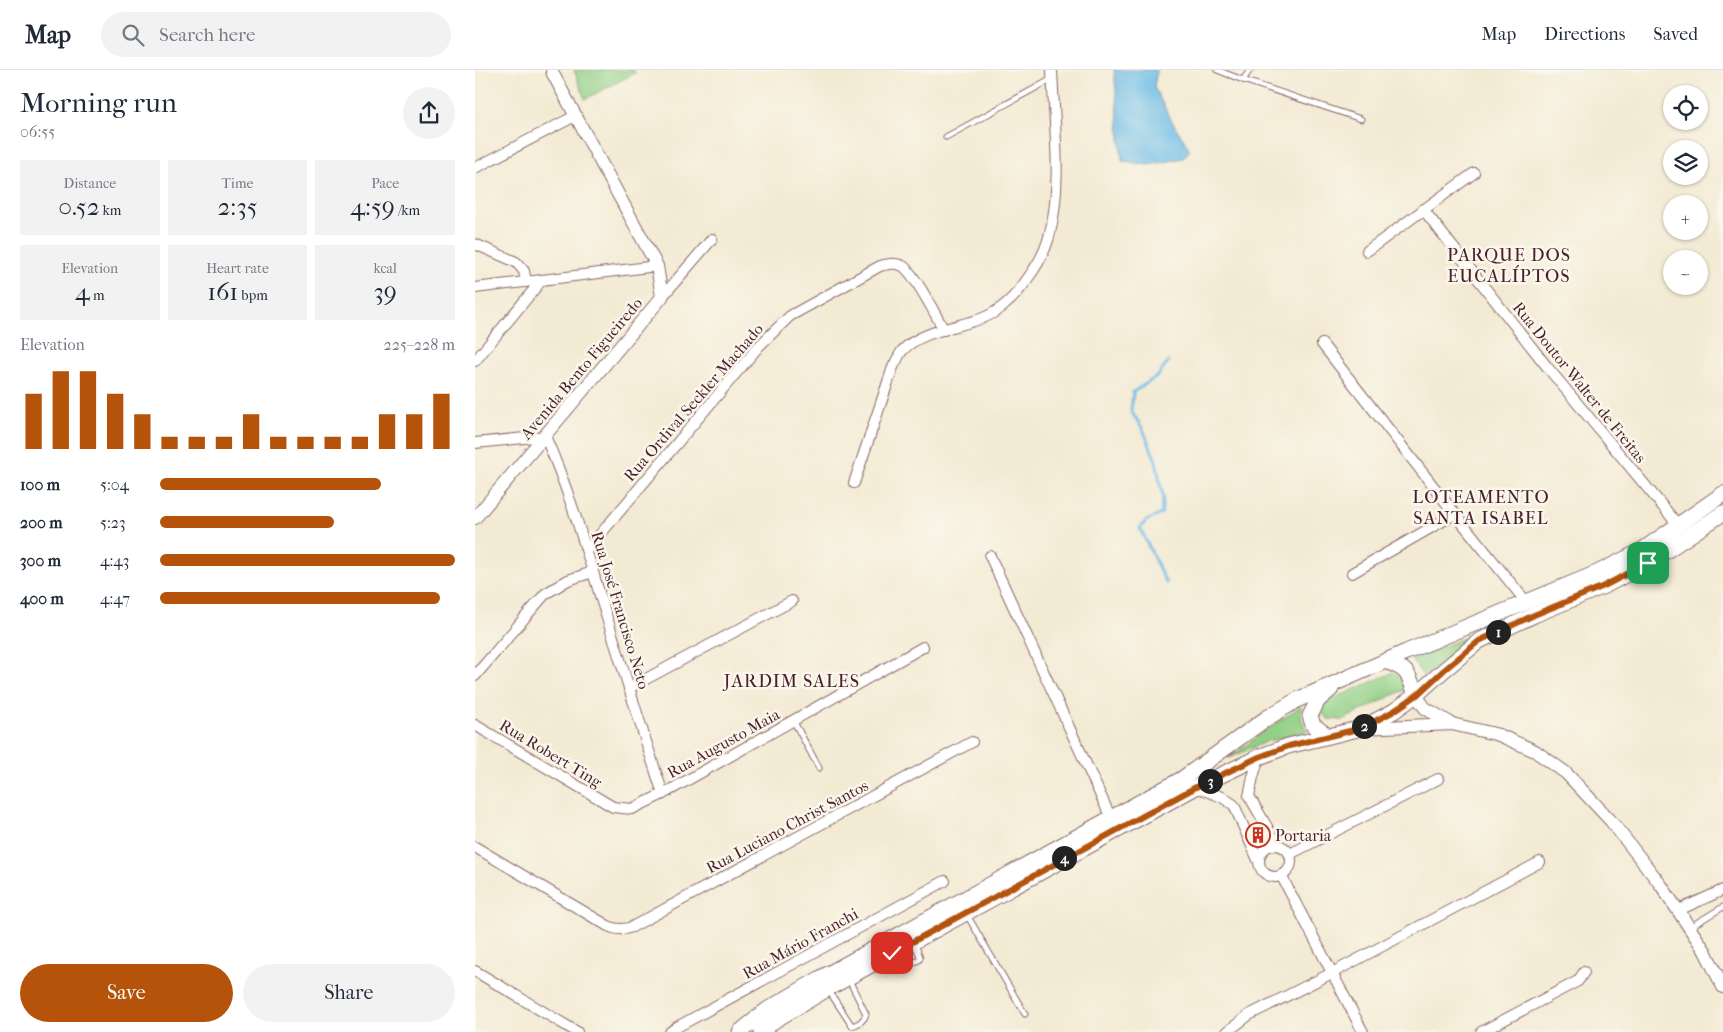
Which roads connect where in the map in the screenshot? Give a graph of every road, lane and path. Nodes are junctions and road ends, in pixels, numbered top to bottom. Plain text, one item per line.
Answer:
1 (552, 70) edge
2 (1217, 70) edge
3 (1250, 70) edge
4 (1052, 74) edge
5 (1243, 80) junction
6 (575, 116) junction
7 (1361, 119) dead end
8 (946, 137) dead end
9 (475, 168) edge
10 (1474, 173) dead end
11 (1423, 209) junction
12 (713, 239) dead end
13 (475, 244) edge
14 (1367, 251) dead end
15 (657, 266) junction
16 (541, 281) junction
17 (526, 282) junction
18 (475, 288) edge
19 (662, 297) junction
20 (944, 330) junction
21 (1321, 344) dead end
22 (475, 361) edge
23 (545, 436) junction
24 (475, 443) edge
25 (854, 483) dead end
26 (1723, 494) edge
27 (1723, 513) edge
28 (1455, 514) junction
29 (475, 518) edge
30 (1679, 526) junction
31 (587, 550) junction
32 (990, 556) dead end
33 (593, 572) junction
34 (1352, 573) dead end
35 (792, 600) dead end
36 (1527, 603) junction
37 (923, 647) dead end
38 (1386, 661) junction
39 (475, 676) edge
40 (1335, 684) junction
41 (629, 688) junction
42 (1417, 695) junction
43 (793, 720) junction
44 (1452, 724) junction
45 (475, 725) edge
46 (1362, 728) junction
47 (1328, 736) junction
48 (972, 742) dead end
49 (1259, 757) junction
50 (819, 768) dead end
51 (1438, 779) dead end
52 (1196, 787) junction
53 (663, 794) junction
54 (1249, 796) junction
55 (1234, 805) junction
56 (613, 807) joint
57 (1111, 818) junction
58 (1277, 844) junction
59 (475, 847) edge
60 (1290, 854) junction
61 (1258, 860) junction
62 (1540, 862) dead end
63 (1281, 875) junction
64 (945, 881) dead end
65 (1723, 890) edge
66 (1723, 907) edge
67 (1679, 910) junction
68 (965, 912) junction
69 (1689, 927) junction
70 (475, 971) edge
71 (1584, 972) dead end
72 (1332, 973) junction
73 (848, 977) junction
74 (1723, 988) edge
75 (827, 989) junction
76 (1025, 1014) dead end
77 (577, 1032) edge
78 (671, 1032) edge
79 (740, 1032) edge
80 (761, 1032) edge
81 (1227, 1032) edge
82 (1363, 1032) edge
83 (1481, 1032) edge

1 - 6 street
2 - 5 lane
3 - 5 lane
4 - 8 lane
4 - 20 street
5 - 7 lane
6 - 9 street
6 - 15 street
10 - 11 street
11 - 14 street
11 - 30 street, Rua Doutor Walter de Freitas
12 - 19 street, Avenida Bento Figueiredo
13 - 17 street
15 - 16 street
15 - 19 street
16 - 17 street
16 - 22 street
17 - 18 street
19 - 23 street, Avenida Bento Figueiredo
20 - 25 street
20 - 31 street, Rua Ordival Seckler Machado
21 - 28 street
23 - 24 street
23 - 29 street, Avenida Bento Figueiredo
23 - 31 street, Rua José Francisco Neto
26 - 30 main road
27 - 42 main road
28 - 34 street
28 - 36 street
30 - 36 main road
31 - 33 street, Rua José Francisco Neto
32 - 57 street
33 - 39 street
33 - 41 street, Rua José Francisco Neto
35 - 41 street
36 - 38 main road
37 - 43 street, Rua Augusto Maia
38 - 40 main road
38 - 42 main road
40 - 47 main road
40 - 57 main road
41 - 53 street, Rua José Francisco Neto
42 - 44 street
42 - 46 main road
43 - 50 lane
43 - 53 street, Rua Augusto Maia
44 - 46 street
44 - 67 street
45 - 56 street, Rua Robert Ting
46 - 47 main road
47 - 49 main road
48 - 59 street, Rua Luciano Christ Santos
49 - 52 main road
49 - 54 street
51 - 60 street
52 - 55 street
52 - 68 main road
53 - 56 street, Rua Augusto Maia
54 - 55 street
54 - 58 street
55 - 61 street
57 - 79 main road
58 - 60 street
58 - 61 street
60 - 63 street
61 - 63 street
62 - 72 street
63 - 72 street
64 - 78 street, Rua Mário Franchi
65 - 67 street
66 - 69 lane
67 - 69 street
68 - 73 main road
68 - 76 lane
69 - 74 street
70 - 77 street
71 - 83 street
72 - 81 street
72 - 82 street
73 - 75 main road
73 - 75 lane
75 - 80 main road

